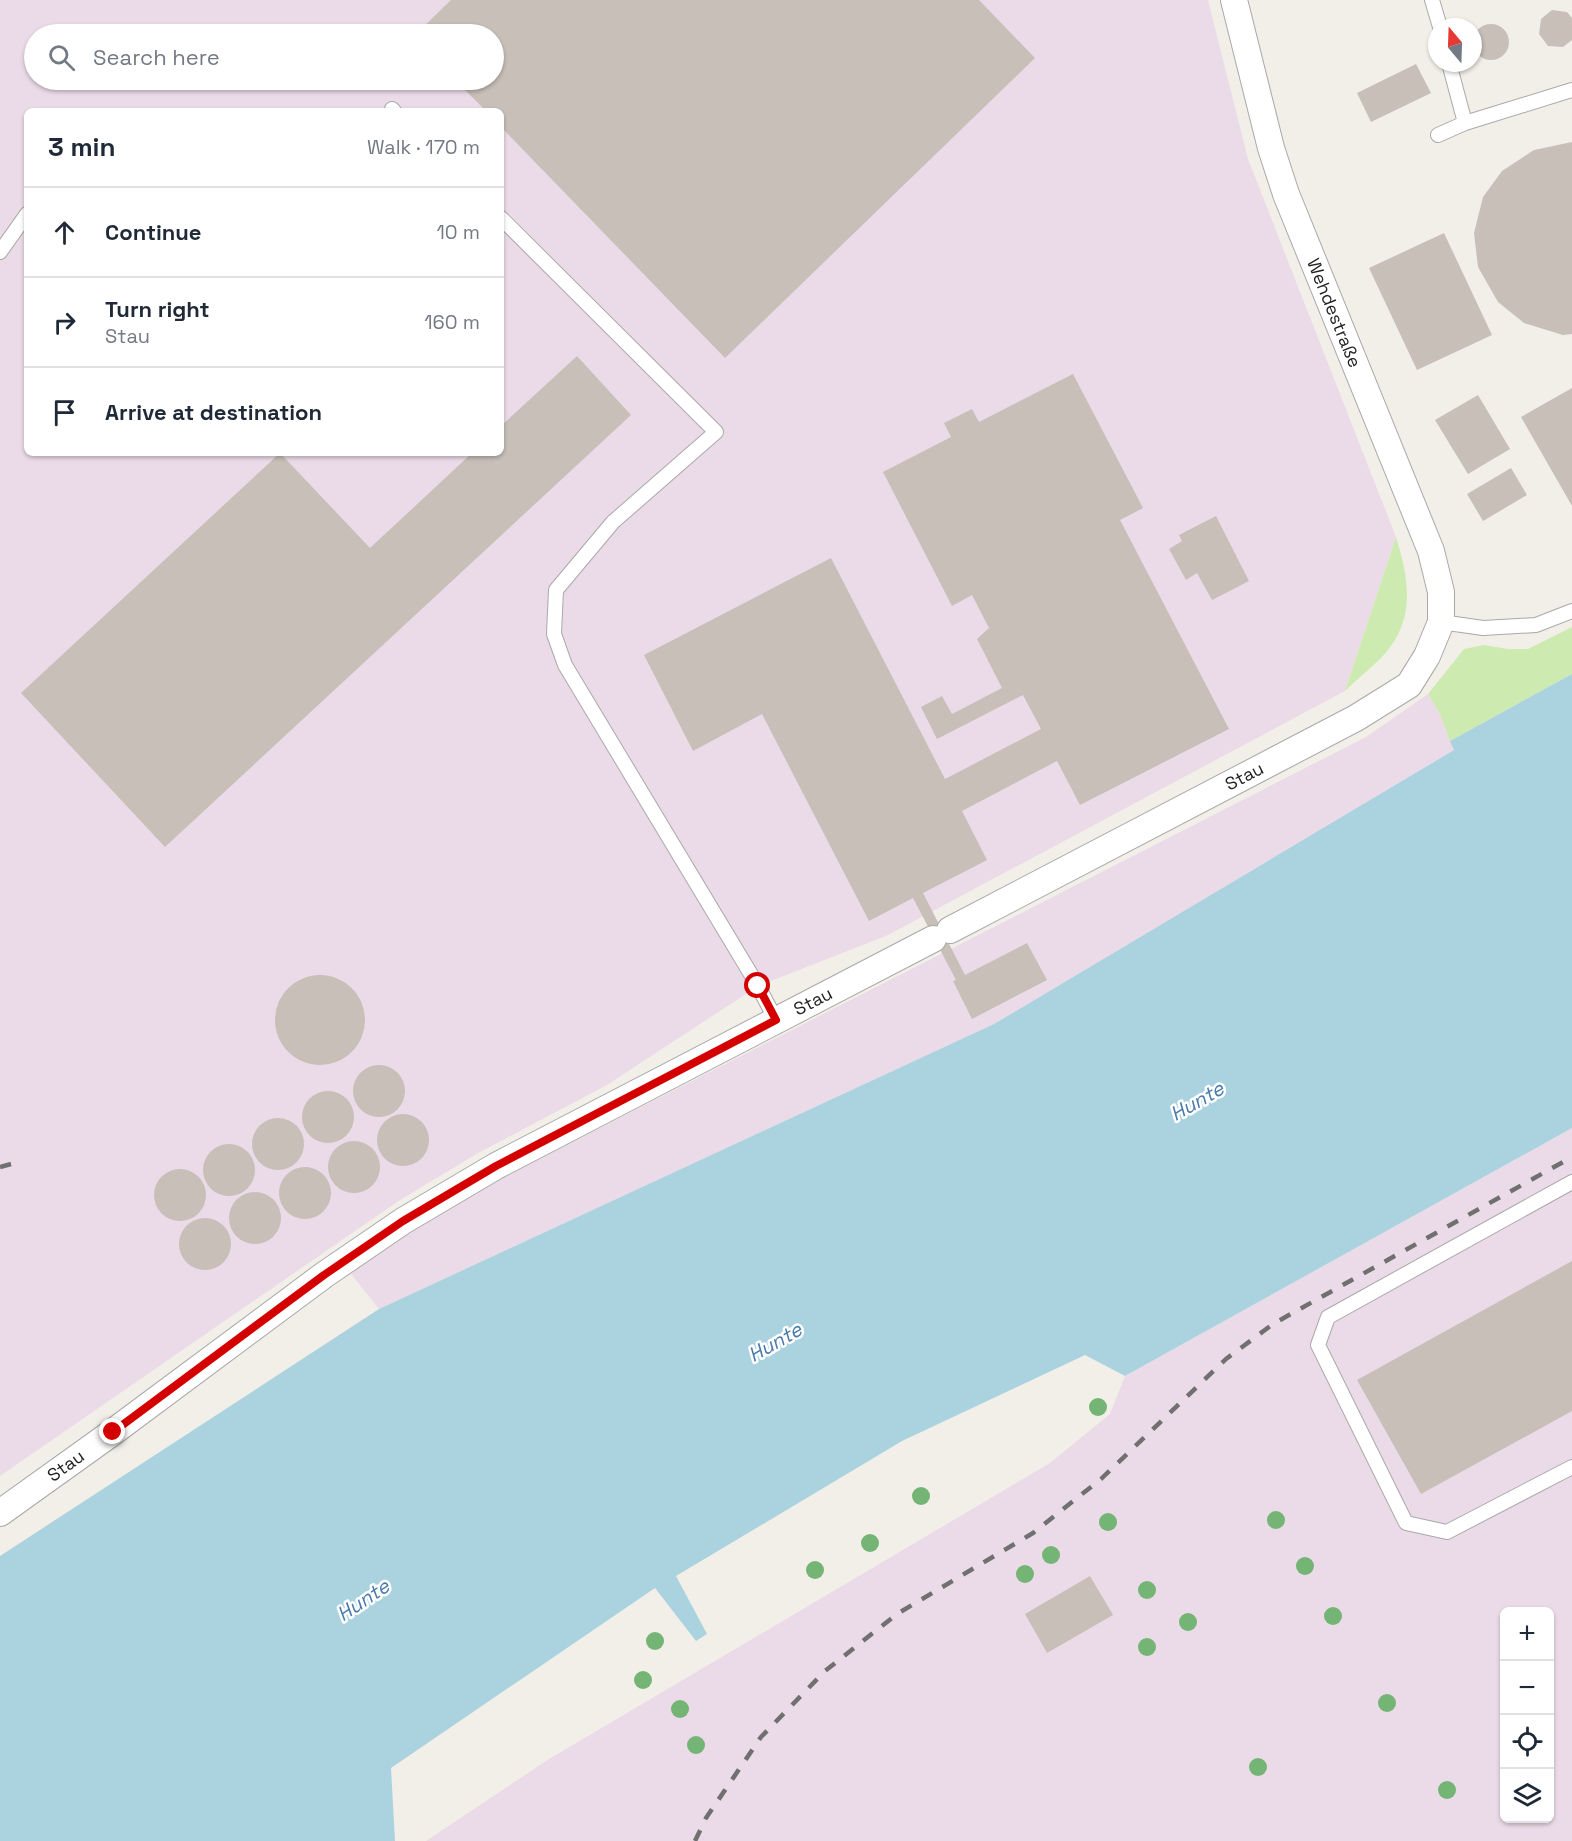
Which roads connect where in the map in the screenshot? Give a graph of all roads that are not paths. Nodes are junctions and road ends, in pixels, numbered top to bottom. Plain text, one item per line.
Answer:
1 (1234, 0) edge
2 (1432, 0) edge
3 (1437, 18) edge
4 (1451, 72) edge
5 (1572, 90) edge
6 (1465, 123) junction
7 (1438, 135) dead end
8 (24, 218) edge
9 (504, 221) edge
10 (0, 252) edge
11 (1572, 611) edge
12 (1441, 622) junction
13 (776, 1020) junction
14 (1572, 1182) edge
15 (1572, 1467) edge
16 (0, 1513) edge

1 - 12 street, Wehdestraße
2 - 3 lane
4 - 6 lane
5 - 6 lane
6 - 7 lane
8 - 10 lane
9 - 13 lane
11 - 12 lane
12 - 13 street, Stau
13 - 16 street, Stau
14 - 15 lane

